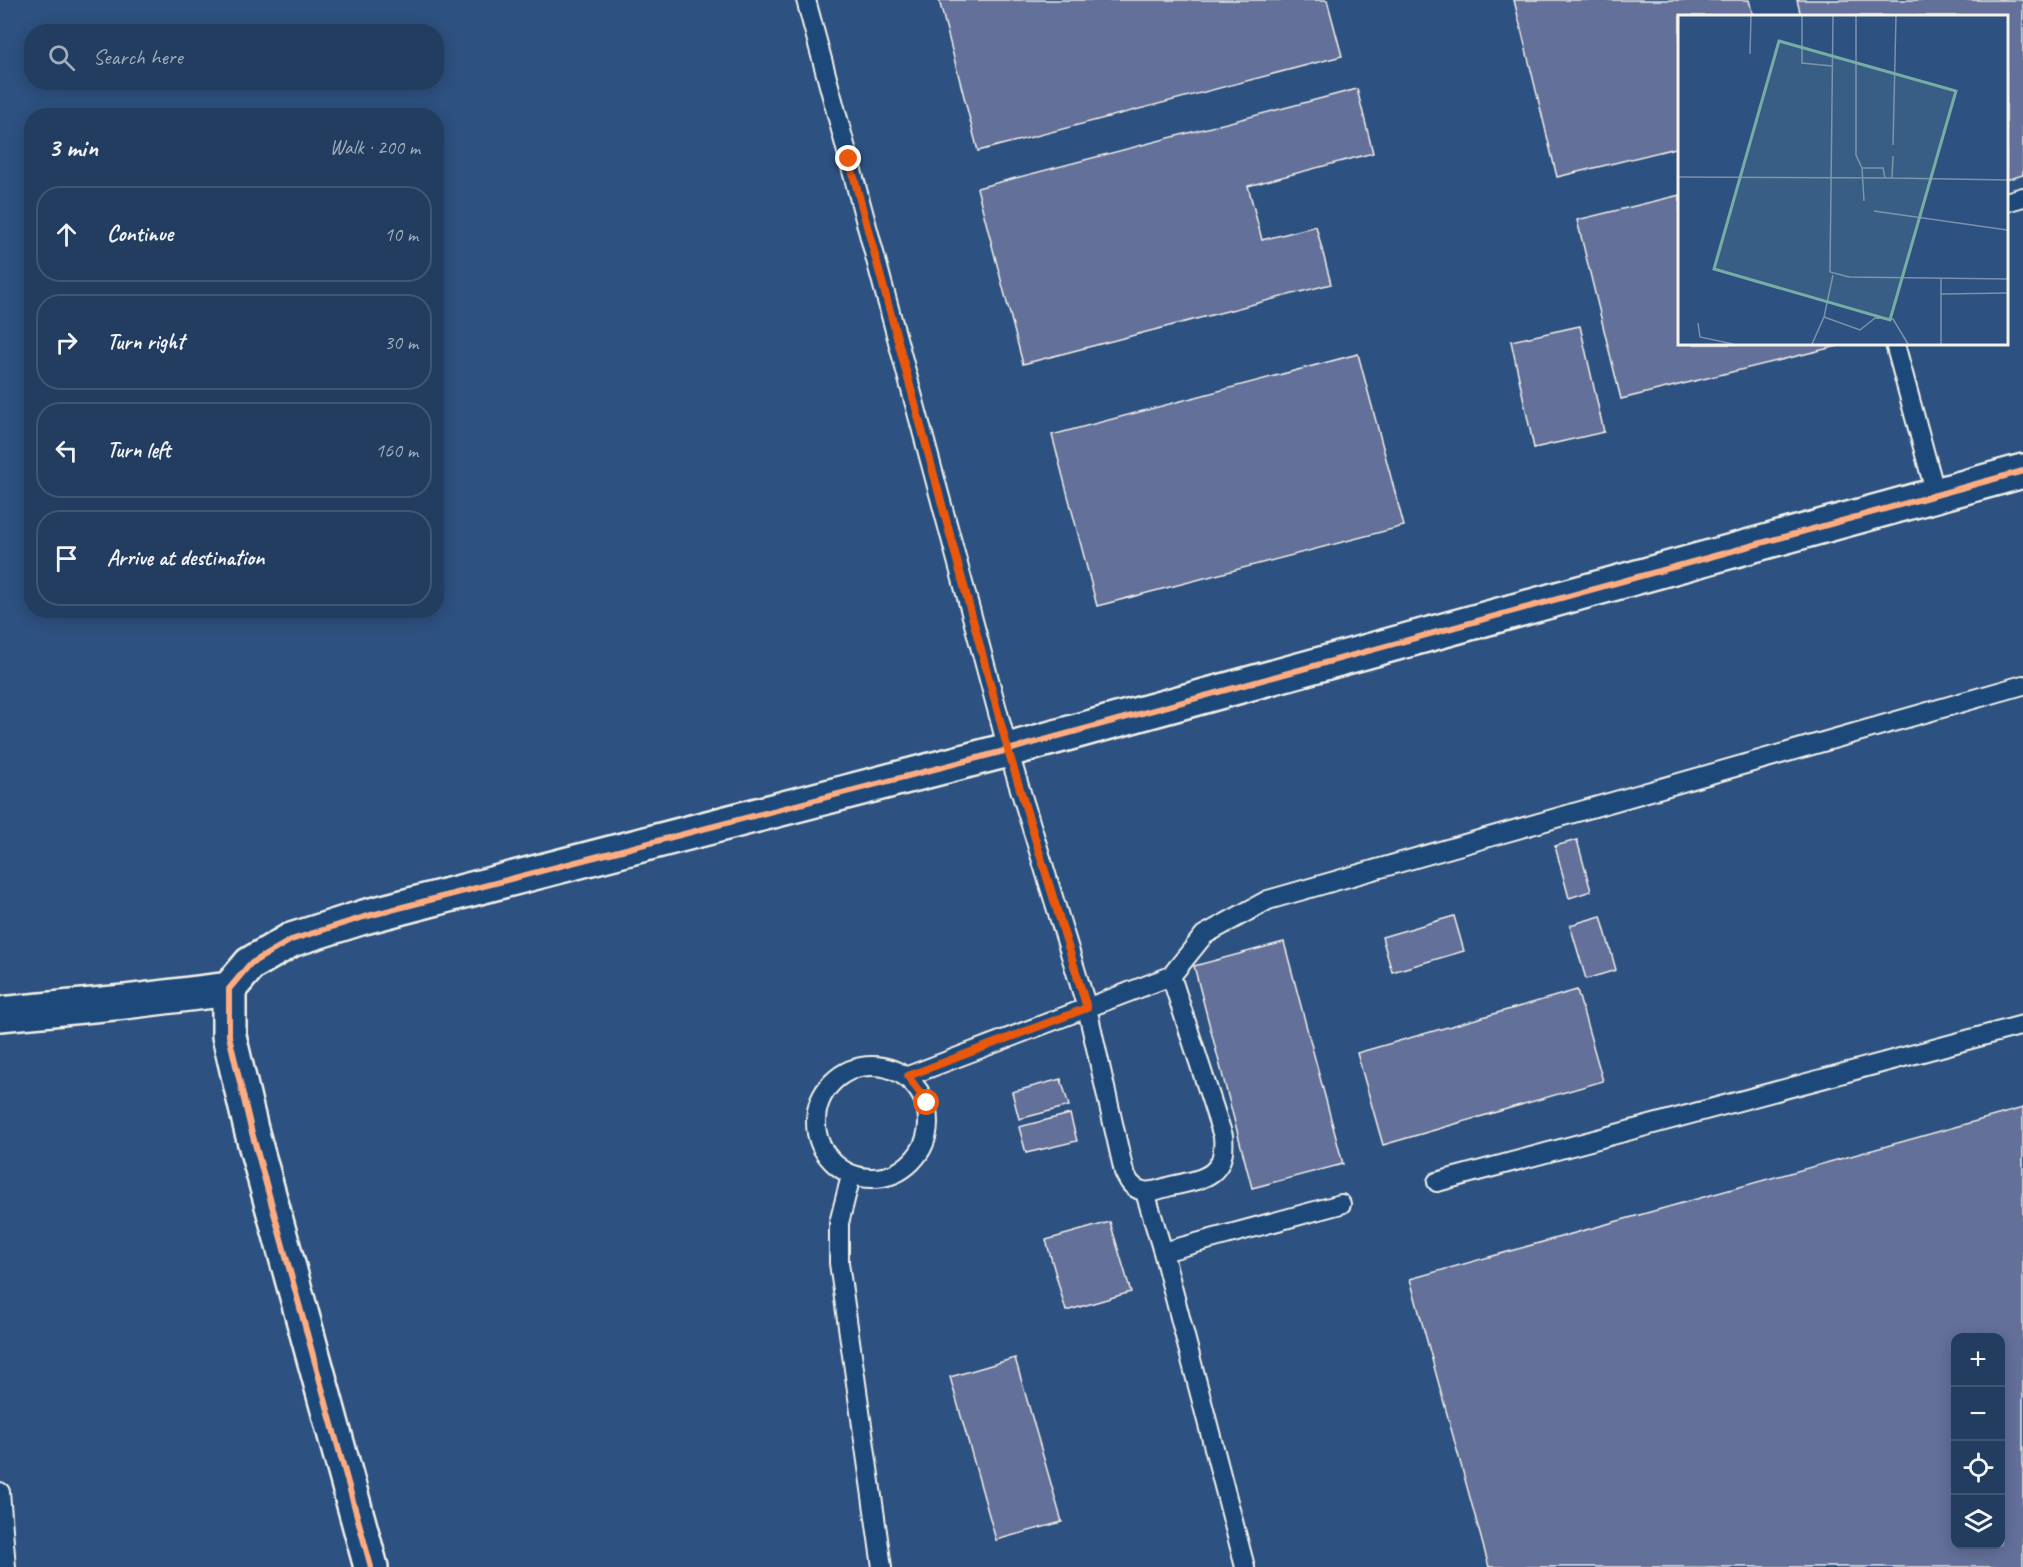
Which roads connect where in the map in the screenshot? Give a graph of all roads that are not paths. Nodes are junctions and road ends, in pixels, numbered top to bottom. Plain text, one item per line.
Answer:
1 (806, 0) edge
2 (2023, 197) edge
3 (2008, 202) edge
4 (1895, 345) edge
5 (2023, 471) edge
6 (1936, 495) junction
7 (2023, 685) edge
8 (1008, 750) junction
9 (1171, 976) junction
10 (230, 989) junction
11 (1087, 1008) junction
12 (0, 1014) edge
13 (2023, 1025) edge
14 (908, 1076) junction
15 (851, 1176) junction
16 (1437, 1182) dead end
17 (1145, 1192) junction
18 (1341, 1204) dead end
19 (1163, 1252) junction
20 (0, 1492) edge
21 (6, 1567) edge
22 (371, 1567) edge
23 (882, 1567) edge
24 (1245, 1567) edge

1 - 8 lane
2 - 3 lane
4 - 6 lane
5 - 6 street
6 - 8 street
7 - 9 lane
8 - 10 street
8 - 11 lane
9 - 11 lane
9 - 17 lane
10 - 12 street
10 - 22 street
11 - 14 lane
11 - 17 lane
13 - 16 lane
14 - 15 lane
14 - 15 lane
15 - 23 lane
17 - 19 lane
18 - 19 lane
19 - 24 lane
20 - 21 lane

